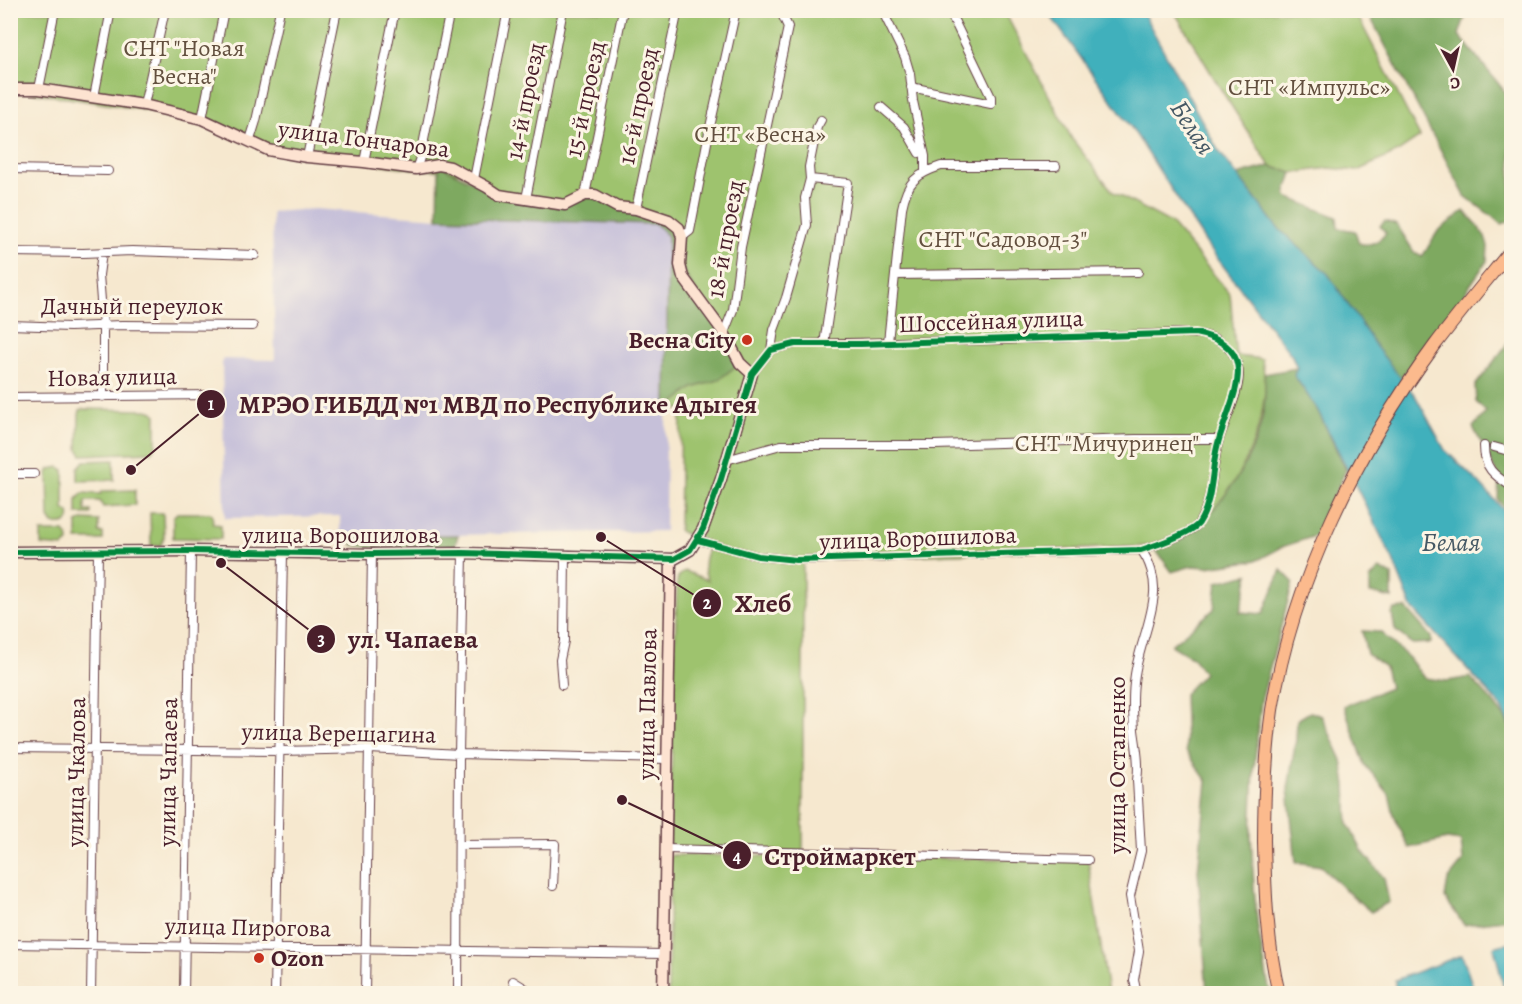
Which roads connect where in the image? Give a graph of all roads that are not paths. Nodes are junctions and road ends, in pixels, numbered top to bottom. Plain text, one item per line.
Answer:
1 (55, 10) edge
2 (111, 10) edge
3 (165, 10) edge
4 (224, 10) edge
5 (280, 10) edge
6 (337, 10) edge
7 (395, 10) edge
8 (450, 10) edge
9 (508, 10) edge
10 (563, 10) edge
11 (623, 10) edge
12 (678, 10) edge
13 (736, 10) edge
14 (780, 10) edge
15 (882, 10) edge
16 (948, 10) edge
17 (911, 87) junction
18 (10, 89) edge
19 (39, 89) junction
20 (94, 97) junction
21 (144, 105) junction
22 (881, 107) dead end
23 (202, 119) junction
24 (821, 120) dead end
25 (250, 140) junction
26 (307, 157) junction
27 (364, 162) junction
28 (1056, 166) dead end
29 (10, 169) edge
30 (416, 169) junction
31 (108, 171) dead end
32 (925, 171) junction
33 (474, 179) junction
34 (810, 179) junction
35 (585, 195) junction
36 (526, 199) junction
37 (636, 209) junction
38 (682, 237) junction
39 (1512, 249) edge
40 (10, 252) edge
41 (102, 253) junction
42 (255, 255) dead end
43 (1138, 272) dead end
44 (895, 274) junction
45 (10, 325) edge
46 (103, 326) junction
47 (253, 326) dead end
48 (724, 333) junction
49 (888, 342) junction
50 (824, 344) junction
51 (771, 350) junction
52 (752, 374) junction
53 (214, 395) dead end
54 (103, 397) junction
55 (10, 398) edge
56 (1219, 439) junction
57 (1484, 446) dead end
58 (1494, 447) dead end
59 (1512, 452) edge
60 (726, 460) junction
61 (10, 474) edge
62 (34, 474) dead end
63 (1512, 487) edge
64 (698, 540) junction
65 (1141, 550) junction
66 (98, 551) junction
67 (191, 551) junction
68 (10, 552) edge
69 (283, 553) junction
70 (463, 553) junction
71 (372, 554) junction
72 (565, 556) junction
73 (671, 559) junction
74 (562, 685) dead end
75 (10, 748) edge
76 (96, 749) junction
77 (370, 749) junction
78 (188, 751) junction
79 (280, 751) junction
80 (459, 754) junction
81 (667, 759) junction
82 (459, 845) junction
83 (666, 849) junction
84 (1088, 860) dead end
85 (553, 886) dead end
86 (10, 944) edge
87 (92, 944) junction
88 (184, 946) junction
89 (275, 947) junction
90 (366, 948) junction
91 (459, 951) junction
92 (664, 954) junction
93 (513, 981) dead end
94 (91, 993) edge
95 (184, 993) edge
96 (275, 993) edge
97 (365, 993) edge
98 (458, 993) edge
99 (534, 993) edge
100 (663, 993) edge
101 (1137, 993) edge
102 (1279, 993) edge

1 - 19 street
2 - 20 street
3 - 21 street
4 - 23 street
5 - 25 street
6 - 26 street
7 - 27 street
8 - 30 street
9 - 33 street
10 - 36 street, 14-й проезд
11 - 35 street, 15-й проезд
12 - 37 street, 16-й проезд
13 - 38 street
14 - 48 street, 18-й проезд
15 - 17 street
16 - 17 street
17 - 32 street
18 - 19 street, улица Гончарова
19 - 20 street, улица Гончарова
20 - 21 street, улица Гончарова
21 - 23 street, улица Гончарова
22 - 32 street
23 - 25 street, улица Гончарова
24 - 34 street
25 - 26 street, улица Гончарова
26 - 27 street, улица Гончарова
27 - 30 street, улица Гончарова
28 - 32 street
29 - 31 street
30 - 33 street, улица Гончарова
32 - 44 street
33 - 36 street, улица Гончарова
34 - 50 street
34 - 51 street
35 - 36 street, улица Гончарова
35 - 37 street
37 - 38 street
38 - 48 street
39 - 102 main road
40 - 41 street
41 - 42 street
41 - 46 street
43 - 44 street
44 - 49 street
45 - 46 street, Дачный переулок
46 - 47 street, Дачный переулок
46 - 54 street
48 - 52 street
49 - 50 street, Шоссейная улица
49 - 56 street, Шоссейная улица
50 - 51 street, Шоссейная улица
51 - 52 street
52 - 60 street
53 - 54 street, Новая улица
54 - 55 street, Новая улица
56 - 60 street
56 - 65 street, улица Ворошилова
57 - 63 street
58 - 59 street
60 - 64 street
61 - 62 street
64 - 65 street, улица Ворошилова
64 - 73 street
65 - 101 street, улица Остапенко
66 - 67 street, улица Ворошилова
66 - 68 street, улица Ворошилова
66 - 76 street, улица Чкалова
67 - 69 street, улица Ворошилова
67 - 78 street, улица Чапаева
69 - 71 street, улица Ворошилова
69 - 79 street
70 - 71 street, улица Ворошилова
70 - 72 street, улица Ворошилова
70 - 80 street
71 - 77 street
72 - 73 street, улица Ворошилова
72 - 74 street
73 - 81 street, улица Павлова
75 - 76 street, улица Верещагина
76 - 78 street, улица Верещагина
76 - 87 street, улица Чкалова
77 - 79 street, улица Верещагина
77 - 80 street, улица Верещагина
77 - 90 street
78 - 79 street, улица Верещагина
78 - 88 street, улица Чапаева
79 - 89 street
80 - 81 street, улица Верещагина
80 - 82 street
81 - 83 street, улица Павлова
82 - 85 street
82 - 91 street
83 - 84 street
83 - 92 street, улица Павлова
86 - 87 street, улица Пирогова
87 - 88 street, улица Пирогова
87 - 94 street, улица Чкалова
88 - 89 street, улица Пирогова
88 - 95 street, улица Чапаева
89 - 90 street, улица Пирогова
89 - 96 street
90 - 91 street, улица Пирогова
90 - 97 street
91 - 92 street, улица Пирогова
91 - 98 street
92 - 100 street, улица Павлова
93 - 99 street

